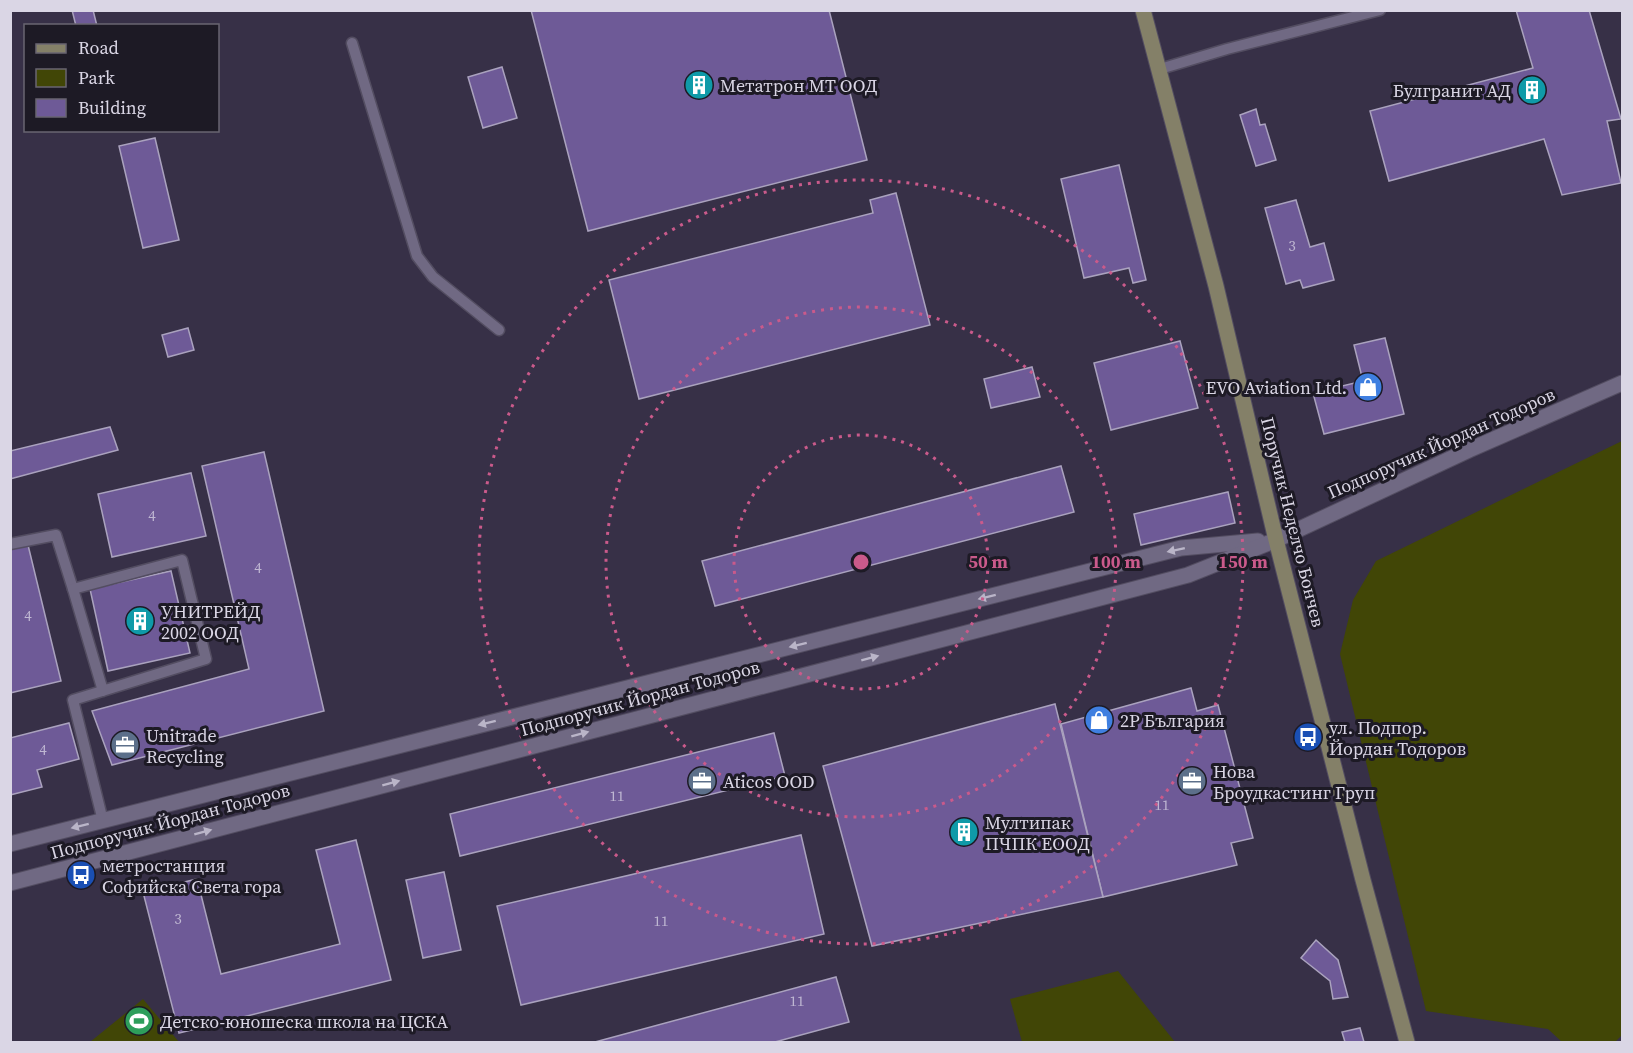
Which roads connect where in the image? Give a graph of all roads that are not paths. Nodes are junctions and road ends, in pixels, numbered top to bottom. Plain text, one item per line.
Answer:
1 (1143, 10) edge
2 (1380, 10) edge
3 (352, 43) dead end
4 (1160, 69) junction
5 (499, 330) dead end
6 (1623, 383) edge
7 (1276, 540) junction
8 (10, 544) edge
9 (73, 589) junction
10 (103, 691) junction
11 (103, 820) junction
12 (10, 844) edge
13 (10, 883) edge
14 (1407, 1042) edge

1 - 4 street, Поручик Неделчо Бончев
2 - 4 lane
3 - 5 lane
4 - 7 street, Поручик Неделчо Бончев
6 - 7 street, Подпоручик Йордан Тодоров
7 -> 11 street, Подпоручик Йордан Тодоров
13 -> 7 street, Подпоручик Йордан Тодоров
7 - 14 street, Поручик Неделчо Бончев
8 - 9 lane
9 - 10 lane
9 - 10 lane
10 - 11 lane
11 -> 12 street, Подпоручик Йордан Тодоров

